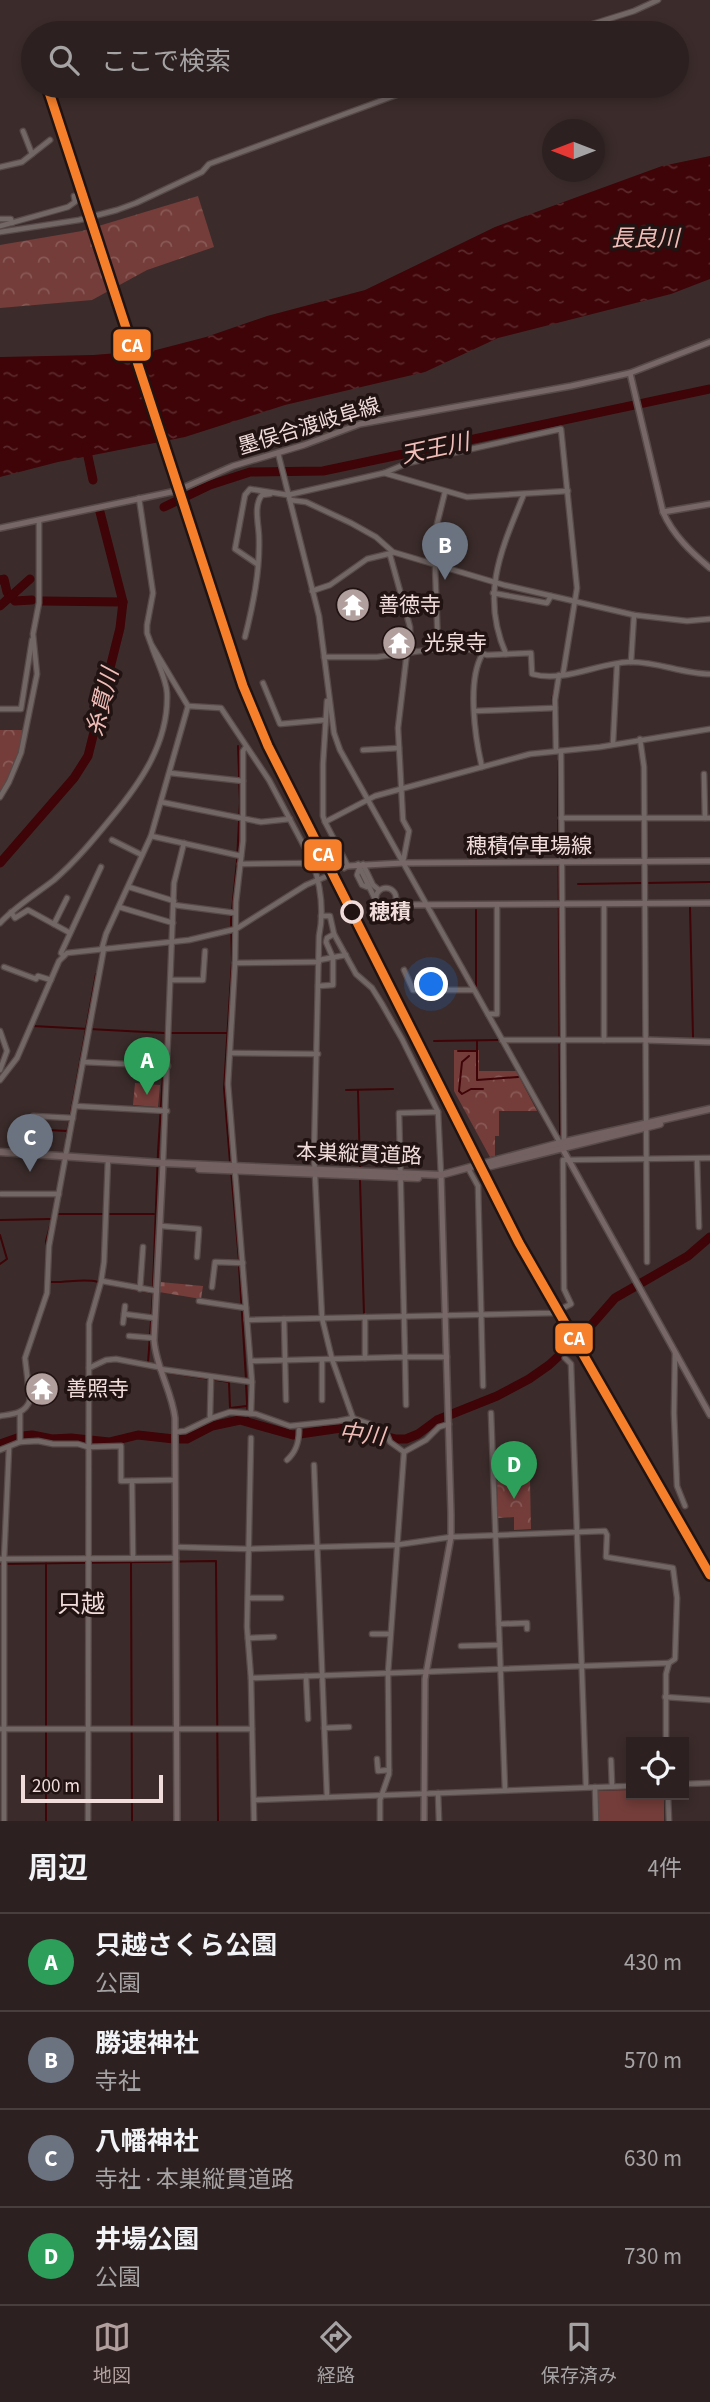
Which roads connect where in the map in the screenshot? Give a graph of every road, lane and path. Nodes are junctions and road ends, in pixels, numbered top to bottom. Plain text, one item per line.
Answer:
1 (658, 0) edge
2 (602, 21) edge
3 (388, 98) edge
4 (23, 131) dead end
5 (50, 140) dead end
6 (32, 155) junction
7 (0, 167) edge
8 (74, 197) dead end
9 (0, 219) edge
10 (12, 223) junction
11 (0, 226) edge
12 (0, 232) edge
13 (710, 342) edge
14 (631, 375) junction
15 (278, 455) junction
16 (384, 473) junction
17 (568, 491) junction
18 (445, 492) junction
19 (274, 493) junction
20 (524, 494) junction
21 (289, 497) junction
22 (139, 498) junction
23 (710, 504) edge
24 (663, 512) junction
25 (39, 520) junction
26 (0, 528) edge
27 (392, 553) junction
28 (257, 564) junction
29 (434, 564) junction
30 (710, 568) edge
31 (494, 581) junction
32 (312, 591) junction
33 (493, 593) junction
34 (551, 596) junction
35 (574, 601) junction
36 (634, 615) junction
37 (710, 619) edge
38 (33, 634) junction
39 (245, 637) dead end
40 (151, 644) junction
41 (438, 648) junction
42 (408, 652) junction
43 (506, 654) junction
44 (482, 655) junction
45 (324, 657) junction
46 (631, 662) junction
47 (617, 665) junction
48 (710, 674) edge
49 (561, 675) junction
50 (263, 683) dead end
51 (328, 693) junction
52 (188, 706) junction
53 (555, 708) junction
54 (0, 709) edge
55 (475, 710) junction
56 (325, 720) junction
57 (710, 729) edge
58 (640, 739) junction
59 (612, 743) junction
60 (246, 747) junction
61 (399, 748) junction
62 (363, 750) dead end
63 (558, 751) junction
64 (482, 767) junction
65 (170, 773) junction
66 (704, 774) dead end
67 (243, 780) junction
68 (403, 788) junction
69 (0, 797) edge
70 (367, 800) junction
71 (161, 802) junction
72 (243, 818) junction
73 (561, 818) junction
74 (644, 818) junction
75 (707, 818) edge
76 (290, 819) junction
77 (326, 822) junction
78 (151, 836) junction
79 (112, 840) dead end
80 (184, 843) junction
81 (142, 855) junction
82 (241, 856) junction
83 (644, 861) junction
84 (710, 861) edge
85 (559, 862) junction
86 (313, 863) junction
87 (403, 863) junction
88 (240, 864) junction
89 (360, 866) junction
90 (101, 867) dead end
91 (346, 867) joint
92 (325, 877) tunnel mouth
93 (319, 880) junction
94 (129, 887) junction
95 (379, 890) junction
96 (67, 898) dead end
97 (376, 899) junction
98 (174, 903) junction
99 (710, 903) edge
100 (604, 904) junction
101 (644, 904) junction
102 (392, 905) junction
103 (497, 905) junction
104 (561, 905) junction
105 (426, 906) junction
106 (118, 907) junction
107 (11, 912) junction
108 (236, 913) junction
109 (321, 916) junction
110 (0, 923) edge
111 (173, 923) junction
112 (54, 924) junction
113 (236, 929) junction
114 (70, 933) junction
115 (334, 934) junction
116 (173, 942) junction
117 (103, 948) junction
118 (205, 951) dead end
119 (64, 956) junction
120 (346, 956) junction
121 (333, 958) junction
122 (319, 961) junction
123 (235, 963) junction
124 (4, 967) dead end
125 (404, 970) dead end
126 (51, 980) junction
127 (172, 980) junction
128 (318, 986) junction
129 (473, 990) junction
130 (487, 1014) junction
131 (0, 1031) edge
132 (502, 1040) junction
133 (563, 1040) junction
134 (604, 1040) junction
135 (645, 1040) junction
136 (710, 1042) edge
137 (230, 1053) junction
138 (317, 1054) junction
139 (83, 1062) junction
140 (168, 1066) junction
141 (0, 1070) edge
142 (0, 1080) edge
143 (75, 1106) junction
144 (167, 1111) junction
145 (710, 1111) edge
146 (438, 1112) junction
147 (73, 1118) junction
148 (646, 1125) junction
149 (33, 1127) dead end
150 (562, 1144) junction
151 (0, 1154) edge
152 (66, 1158) junction
153 (697, 1158) junction
154 (710, 1158) edge
155 (646, 1159) junction
156 (568, 1160) junction
157 (108, 1161) junction
158 (163, 1165) junction
159 (234, 1168) junction
160 (469, 1170) junction
161 (315, 1172) junction
162 (400, 1176) junction
163 (441, 1176) junction
164 (1, 1194) edge
165 (59, 1194) junction
166 (161, 1226) junction
167 (699, 1227) dead end
168 (143, 1247) dead end
169 (197, 1257) dead end
170 (648, 1262) dead end
171 (243, 1264) junction
172 (102, 1281) junction
173 (212, 1287) dead end
174 (140, 1289) junction
175 (157, 1291) junction
176 (199, 1301) dead end
177 (125, 1306) dead end
178 (246, 1308) junction
179 (124, 1314) junction
180 (481, 1314) junction
181 (446, 1315) junction
182 (404, 1316) junction
183 (365, 1317) junction
184 (155, 1318) junction
185 (322, 1318) junction
186 (284, 1319) junction
187 (247, 1320) junction
188 (123, 1323) dead end
189 (129, 1336) dead end
190 (154, 1338) junction
191 (675, 1352) junction
192 (405, 1357) junction
193 (447, 1357) junction
194 (365, 1358) junction
195 (565, 1358) dead end
196 (332, 1359) junction
197 (285, 1360) junction
198 (322, 1360) junction
199 (251, 1361) junction
200 (89, 1368) junction
201 (159, 1368) junction
202 (211, 1377) junction
203 (252, 1382) junction
204 (484, 1386) dead end
205 (323, 1400) dead end
206 (286, 1401) dead end
207 (406, 1405) dead end
208 (20, 1412) junction
209 (251, 1413) junction
210 (491, 1413) dead end
211 (710, 1415) edge
212 (0, 1416) edge
213 (210, 1416) dead end
214 (353, 1418) junction
215 (449, 1422) junction
216 (321, 1423) junction
217 (290, 1426) junction
218 (175, 1432) junction
219 (299, 1433) junction
220 (20, 1438) junction
221 (251, 1438) dead end
222 (88, 1447) junction
223 (9, 1448) junction
224 (0, 1450) edge
225 (404, 1452) junction
226 (287, 1460) dead end
227 (314, 1465) dead end
228 (174, 1480) junction
229 (132, 1481) junction
230 (685, 1506) dead end
231 (577, 1532) junction
232 (496, 1535) junction
233 (451, 1537) junction
234 (396, 1545) junction
235 (317, 1546) junction
236 (176, 1547) junction
237 (249, 1549) junction
238 (132, 1558) junction
239 (176, 1558) junction
240 (89, 1559) junction
241 (2, 1560) edge
242 (248, 1598) junction
243 (281, 1598) dead end
244 (499, 1624) junction
245 (527, 1629) dead end
246 (372, 1634) dead end
247 (390, 1634) junction
248 (274, 1637) dead end
249 (248, 1638) junction
250 (499, 1645) junction
251 (461, 1646) dead end
252 (669, 1663) junction
253 (582, 1666) junction
254 (500, 1670) junction
255 (426, 1672) junction
256 (388, 1673) junction
257 (321, 1675) junction
258 (306, 1676) junction
259 (251, 1678) junction
260 (665, 1697) junction
261 (710, 1700) edge
262 (308, 1719) dead end
263 (349, 1727) dead end
264 (324, 1728) junction
265 (2, 1729) edge
266 (177, 1729) junction
267 (252, 1729) junction
268 (88, 1730) junction
269 (666, 1737) edge
270 (377, 1759) dead end
271 (611, 1760) dead end
272 (389, 1770) junction
273 (710, 1783) edge
274 (689, 1784) edge
275 (612, 1786) junction
276 (626, 1786) edge
277 (586, 1787) junction
278 (595, 1787) junction
279 (505, 1790) junction
280 (423, 1793) junction
281 (438, 1793) junction
282 (381, 1795) junction
283 (327, 1797) junction
284 (254, 1800) junction
285 (668, 1800) edge
286 (4, 1821) edge
287 (88, 1821) edge
288 (177, 1821) edge
289 (254, 1821) edge
290 (380, 1821) edge
291 (424, 1821) edge
292 (439, 1821) edge
293 (596, 1821) edge
294 (669, 1821) edge

1 - 2 street
3 - 12 street
4 - 6 street
5 - 6 street
6 - 7 street
8 - 10 street
9 - 10 street
10 - 11 street
13 - 14 street, 墨俣合渡岐阜線
14 - 15 street, 墨俣合渡岐阜線
14 - 24 street
15 - 21 street
15 - 22 street, 墨俣合渡岐阜線
16 - 17 street
16 - 18 street
16 - 21 street
17 - 20 street
17 - 35 street
18 - 20 street
18 - 29 street
19 - 21 street
19 - 28 street
19 - 28 street
20 - 31 street
21 - 27 street
21 - 32 street
22 - 25 street, 墨俣合渡岐阜線
22 - 40 street
23 - 24 street
24 - 30 street
25 - 26 street, 墨俣合渡岐阜線
25 - 38 street
27 - 29 street
27 - 32 street
27 - 42 street
28 - 39 street
29 - 31 street
29 - 41 street
31 - 33 street
31 - 34 street
32 - 45 street
33 - 34 street
33 - 43 street
34 - 35 street
35 - 36 street
35 - 49 street
36 - 37 street
36 - 46 street
38 - 54 street
38 - 69 street
40 - 52 street
40 - 107 street
41 - 42 street
41 - 44 street
42 - 45 street
42 - 61 street
43 - 44 street
43 - 49 street
44 - 55 street
45 - 51 street
46 - 47 street
46 - 48 street
47 - 49 street
47 - 59 street
49 - 53 street
50 - 56 street
51 - 56 street
51 - 70 street
52 - 60 street
52 - 65 street
53 - 55 street
53 - 63 street
55 - 64 street
56 - 77 street
57 - 58 street
58 - 59 street
58 - 74 street
59 - 63 street
60 - 67 street
60 - 76 street
61 - 62 street
61 - 68 street
63 - 64 street
63 - 73 street
64 - 68 street
65 - 67 street
65 - 71 street
66 - 75 street
67 - 72 street
68 - 70 street
68 - 87 street
70 - 77 street
70 - 87 street
71 - 72 street
71 - 78 street
72 - 76 street
72 - 82 street
73 - 74 street
73 - 85 street
74 - 75 street
74 - 83 street
76 - 86 street
77 - 91 street
78 - 80 street
78 - 81 street
79 - 81 street
80 - 82 street
80 - 98 street
81 - 94 street
82 - 88 street
83 - 84 street, 穂積停車場線
83 - 85 street, 穂積停車場線
83 - 101 street
85 - 87 street, 穂積停車場線
85 - 104 street
86 - 88 street
86 - 93 street
87 - 89 street, 穂積停車場線
87 - 105 street
88 - 108 street
89 - 91 street, 穂積停車場線
89 - 95 street
89 - 97 street
90 - 114 street
92 - 93 street
93 - 109 street
93 - 113 street
94 - 98 street
94 - 106 street
95 - 97 street
95 - 102 street
96 - 112 street
97 - 102 street
98 - 108 street
98 - 111 street
99 - 101 street
100 - 101 street
100 - 104 street
100 - 134 street
101 - 135 street
102 - 105 street
103 - 104 street
103 - 105 street
103 - 130 street
104 - 133 street
105 - 129 street
106 - 111 street
106 - 117 street
107 - 110 street
107 - 112 street
108 - 113 street
109 - 115 street
109 - 122 street
111 - 116 street
112 - 114 street
113 - 116 street
113 - 123 street
114 - 119 street
115 - 120 street
115 - 121 street
116 - 117 street
116 - 127 street
117 - 119 street
117 - 139 street
118 - 127 street
119 - 126 street
120 - 121 street
120 - 146 street
121 - 122 street
121 - 128 street
122 - 123 street
122 - 128 street
123 - 137 street
124 - 126 street
125 - 129 street
126 - 142 street
127 - 140 street
128 - 138 street
129 - 130 street
130 - 132 street
131 - 141 street
132 - 133 street
132 - 150 street
133 - 134 street
133 - 150 street
134 - 135 street
135 - 136 street
135 - 148 street
137 - 138 street
137 - 159 street
138 - 161 street
139 - 140 street
139 - 143 street
140 - 144 street
143 - 144 street
143 - 147 street
144 - 158 street
145 - 148 main road, 本巣縦貫道路
146 - 162 street
146 - 163 street
147 - 149 street
147 - 152 street
148 - 150 main road, 本巣縦貫道路
148 - 155 street
150 - 156 street
150 - 160 main road, 本巣縦貫道路
151 - 152 main road, 本巣縦貫道路
152 - 157 main road, 本巣縦貫道路
152 - 165 street
153 - 154 street
153 - 155 street
153 - 167 street
155 - 156 street
155 - 170 street
156 - 180 street
156 - 191 street
157 - 158 main road, 本巣縦貫道路
157 - 172 street
158 - 159 main road, 本巣縦貫道路
158 - 166 street
159 - 161 main road, 本巣縦貫道路
159 - 171 street
160 - 163 main road, 本巣縦貫道路
160 - 180 street
161 - 162 main road, 本巣縦貫道路
161 - 185 street
162 - 163 main road, 本巣縦貫道路
162 - 182 street
163 - 181 street
164 - 165 street
165 - 208 street
166 - 169 street
166 - 175 street
168 - 174 street
171 - 173 street
171 - 178 street
172 - 174 street
172 - 200 street
174 - 175 street
175 - 184 street
176 - 178 street
177 - 179 street
178 - 187 street
179 - 184 street
179 - 188 street
180 - 181 street
180 - 204 street
181 - 182 street
181 - 193 street
182 - 183 street
182 - 192 street
183 - 185 street
183 - 194 street
184 - 190 street
185 - 186 street
185 - 196 street
186 - 187 street
186 - 197 street
187 - 199 street
189 - 190 street
190 - 201 street
191 - 211 street
191 - 230 street
192 - 193 street
192 - 194 street
192 - 207 street
193 - 215 street
194 - 196 street
195 - 231 street
196 - 198 street
196 - 214 street
197 - 198 street
197 - 199 street
197 - 206 street
198 - 205 street
199 - 203 street
200 - 201 street
200 - 222 street
201 - 202 street
201 - 218 street
202 - 203 street
202 - 213 street
203 - 209 street
208 - 212 street
208 - 220 street
209 - 217 street
209 - 218 street
210 - 232 street
214 - 216 street
214 - 225 street
215 - 225 street
215 - 233 street
216 - 217 street
216 - 219 street
217 - 219 street
218 - 228 street
219 - 226 street
220 - 222 street
220 - 223 street
221 - 237 street
222 - 229 street
222 - 240 street
223 - 224 street
223 - 241 street
225 - 234 street
227 - 235 street
228 - 229 street
228 - 236 street
229 - 238 street
231 - 232 street
231 - 252 street
231 - 253 street
232 - 233 street
232 - 244 street
233 - 234 street
233 - 255 street
234 - 235 street
234 - 247 street
235 - 237 street
235 - 257 street
236 - 237 street
236 - 239 street
237 - 242 street
238 - 239 street
238 - 240 street
239 - 266 street
240 - 241 street
240 - 268 street
241 - 265 street
242 - 243 street
242 - 249 street
244 - 245 street
244 - 250 street
246 - 247 street
247 - 256 street
248 - 249 street
249 - 259 street
250 - 251 street
250 - 254 street
252 - 253 street
252 - 260 street
253 - 254 street
253 - 277 street
254 - 255 street
254 - 279 street
255 - 256 street
255 - 280 street
256 - 257 street
256 - 272 street
257 - 258 street
257 - 264 street
258 - 259 street
258 - 262 street
259 - 267 street
260 - 261 street
260 - 269 street
263 - 264 street
264 - 283 street
265 - 268 street
265 - 286 street
266 - 267 street
266 - 268 street
266 - 288 street
267 - 284 street
268 - 287 street
270 - 272 street
271 - 275 street
272 - 282 street
273 - 274 street
275 - 276 street
275 - 278 street
277 - 278 street
277 - 279 street
278 - 293 street
279 - 281 street
280 - 281 street
280 - 282 street
280 - 291 street
281 - 292 street
282 - 283 street
282 - 290 street
283 - 284 street
284 - 289 street
285 - 294 street

